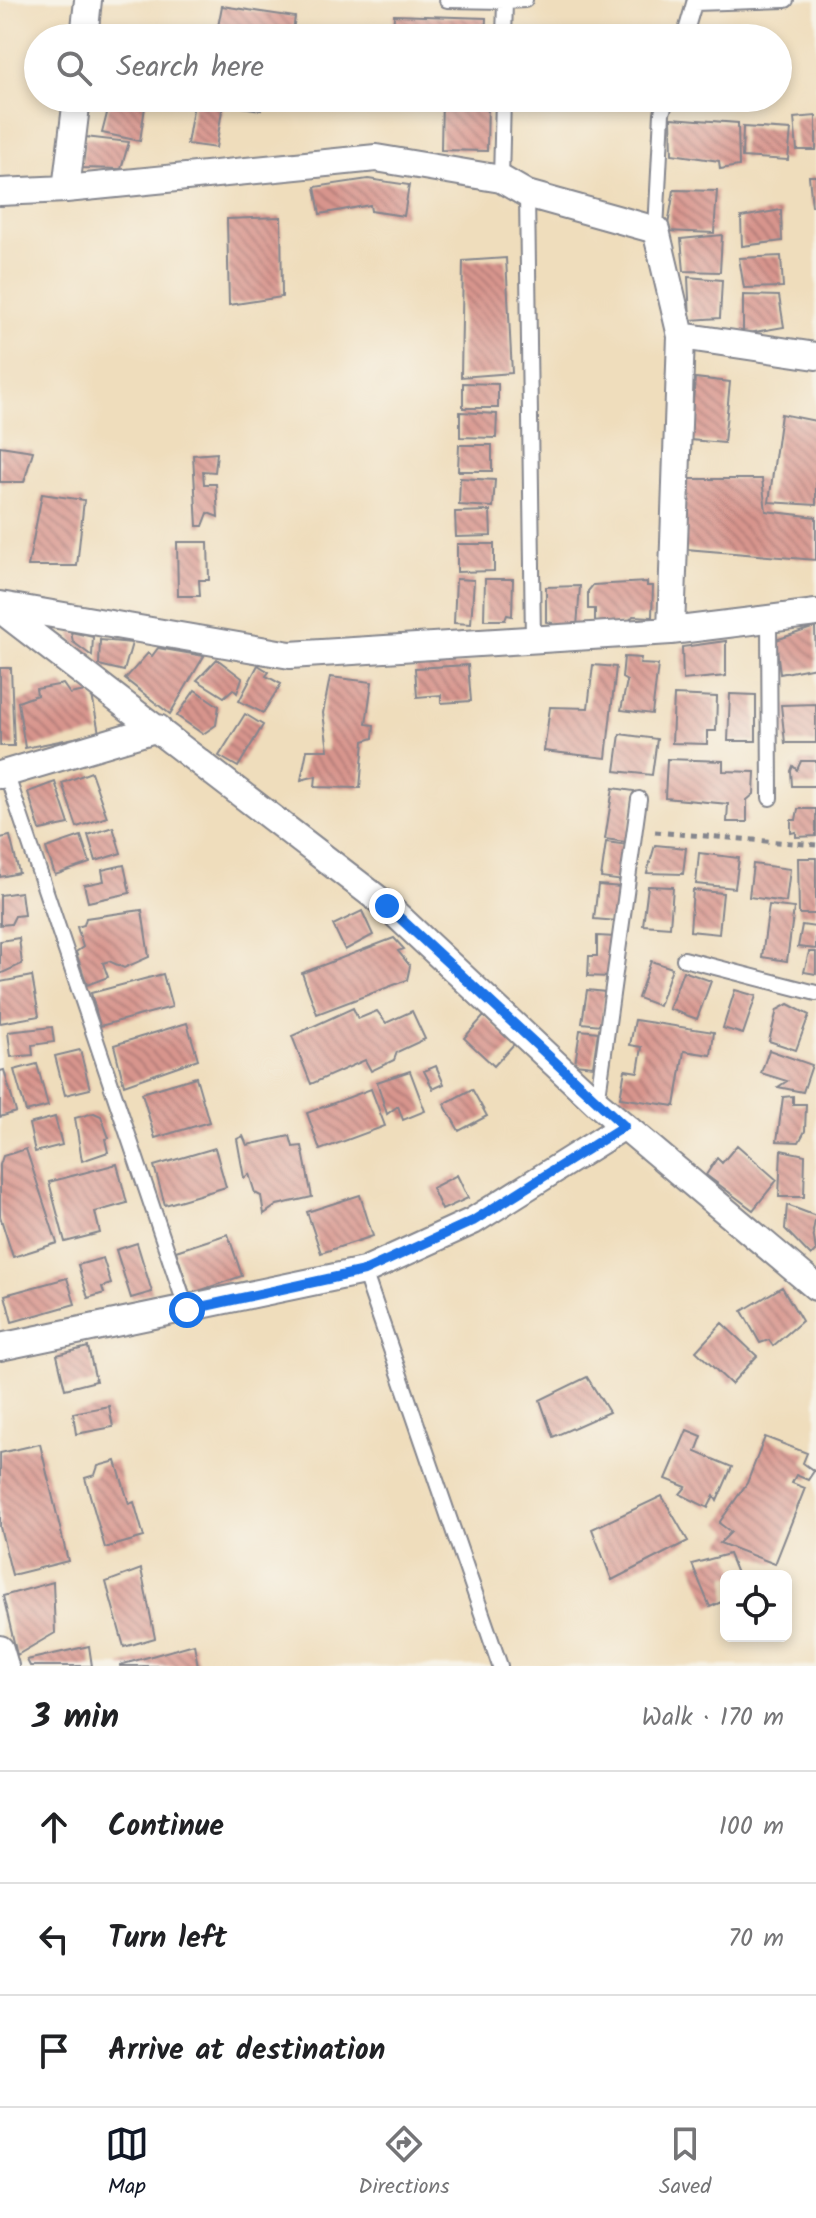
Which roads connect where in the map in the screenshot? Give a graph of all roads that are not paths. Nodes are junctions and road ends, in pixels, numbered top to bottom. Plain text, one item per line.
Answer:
1 (88, 0) edge
2 (447, 0) edge
3 (525, 0) edge
4 (786, 0) edge
5 (505, 1) edge
6 (695, 2) edge
7 (85, 24) edge
8 (504, 24) edge
9 (688, 24) edge
10 (75, 112) edge
11 (503, 112) edge
12 (662, 112) edge
13 (501, 179) junction
14 (66, 189) junction
15 (0, 192) edge
16 (527, 194) junction
17 (656, 230) junction
18 (681, 336) junction
19 (816, 356) edge
20 (0, 607) edge
21 (816, 613) edge
22 (769, 619) junction
23 (671, 631) junction
24 (533, 640) junction
25 (158, 728) junction
26 (3, 774) edge
27 (770, 798) dead end
28 (639, 799) dead end
29 (684, 959) dead end
30 (816, 993) edge
31 (597, 1103) junction
32 (624, 1126) junction
33 (364, 1271) junction
34 (816, 1287) edge
35 (187, 1310) junction
36 (0, 1347) edge
37 (0, 1649) edge
38 (5, 1666) edge
39 (500, 1666) edge

1 - 7 street
2 - 5 lane
3 - 5 lane
4 - 6 lane
5 - 8 lane
6 - 9 lane
10 - 14 street
11 - 13 lane
12 - 17 lane
13 - 14 street
13 - 16 street
14 - 15 street
16 - 17 street
16 - 24 lane
17 - 18 street
18 - 19 street
18 - 23 street
20 - 24 street
20 - 25 street
21 - 22 street
22 - 23 street
22 - 27 lane
23 - 24 street
25 - 26 street
25 - 31 street
26 - 35 lane
28 - 31 lane
29 - 30 lane
31 - 32 street
32 - 33 street
32 - 34 street
33 - 35 street
33 - 39 lane
35 - 36 street
37 - 38 street

